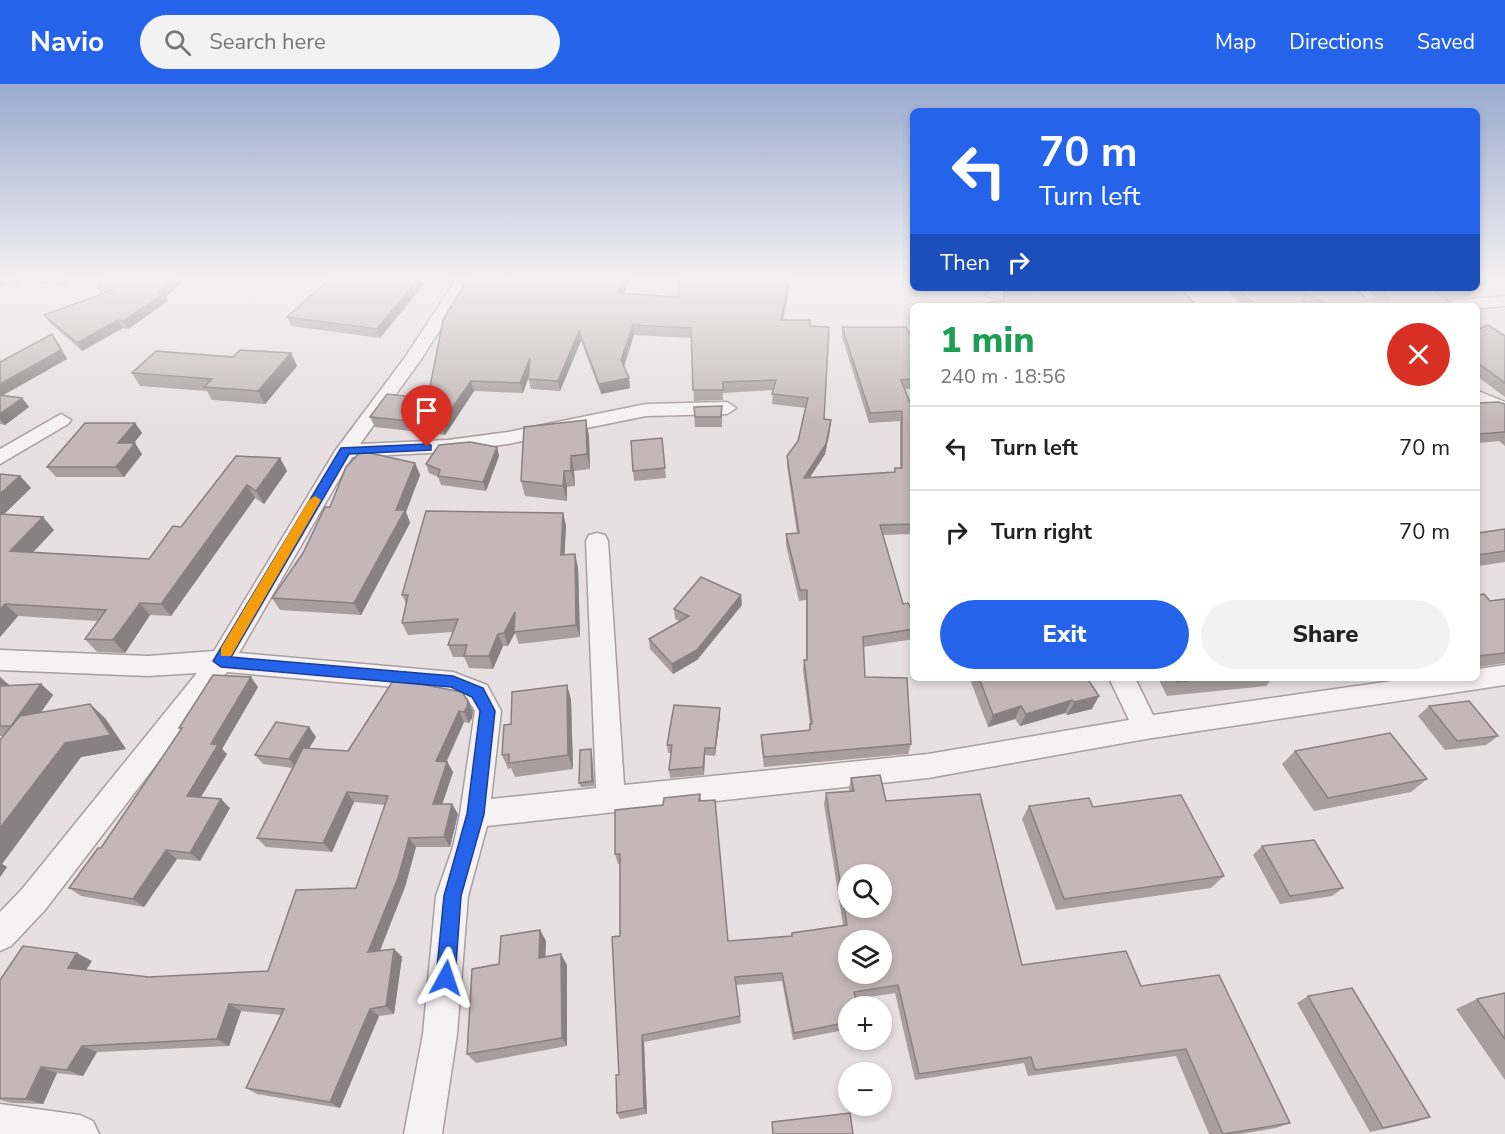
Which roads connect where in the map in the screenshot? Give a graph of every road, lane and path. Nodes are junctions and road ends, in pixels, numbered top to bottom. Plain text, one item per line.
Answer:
1 (433, 327) edge
2 (1481, 396) edge
3 (727, 408) dead end
4 (1505, 409) edge
5 (61, 420) dead end
6 (345, 451) junction
7 (0, 458) edge
8 (597, 541) dead end
9 (0, 660) edge
10 (221, 661) junction
11 (1505, 675) edge
12 (1480, 679) edge
13 (1123, 681) edge
14 (1464, 681) edge
15 (1146, 728) junction
16 (612, 801) junction
17 (476, 814) junction
18 (0, 935) edge
19 (0, 1122) edge
20 (80, 1134) edge
21 (423, 1134) edge

1 - 6 street
2 - 4 street
3 - 6 street
5 - 7 street
6 - 10 street
8 - 16 street
9 - 10 street
10 - 17 street
10 - 18 street
11 - 12 street
13 - 15 street
14 - 15 street
15 - 16 street
16 - 17 street
17 - 21 street
19 - 20 street

